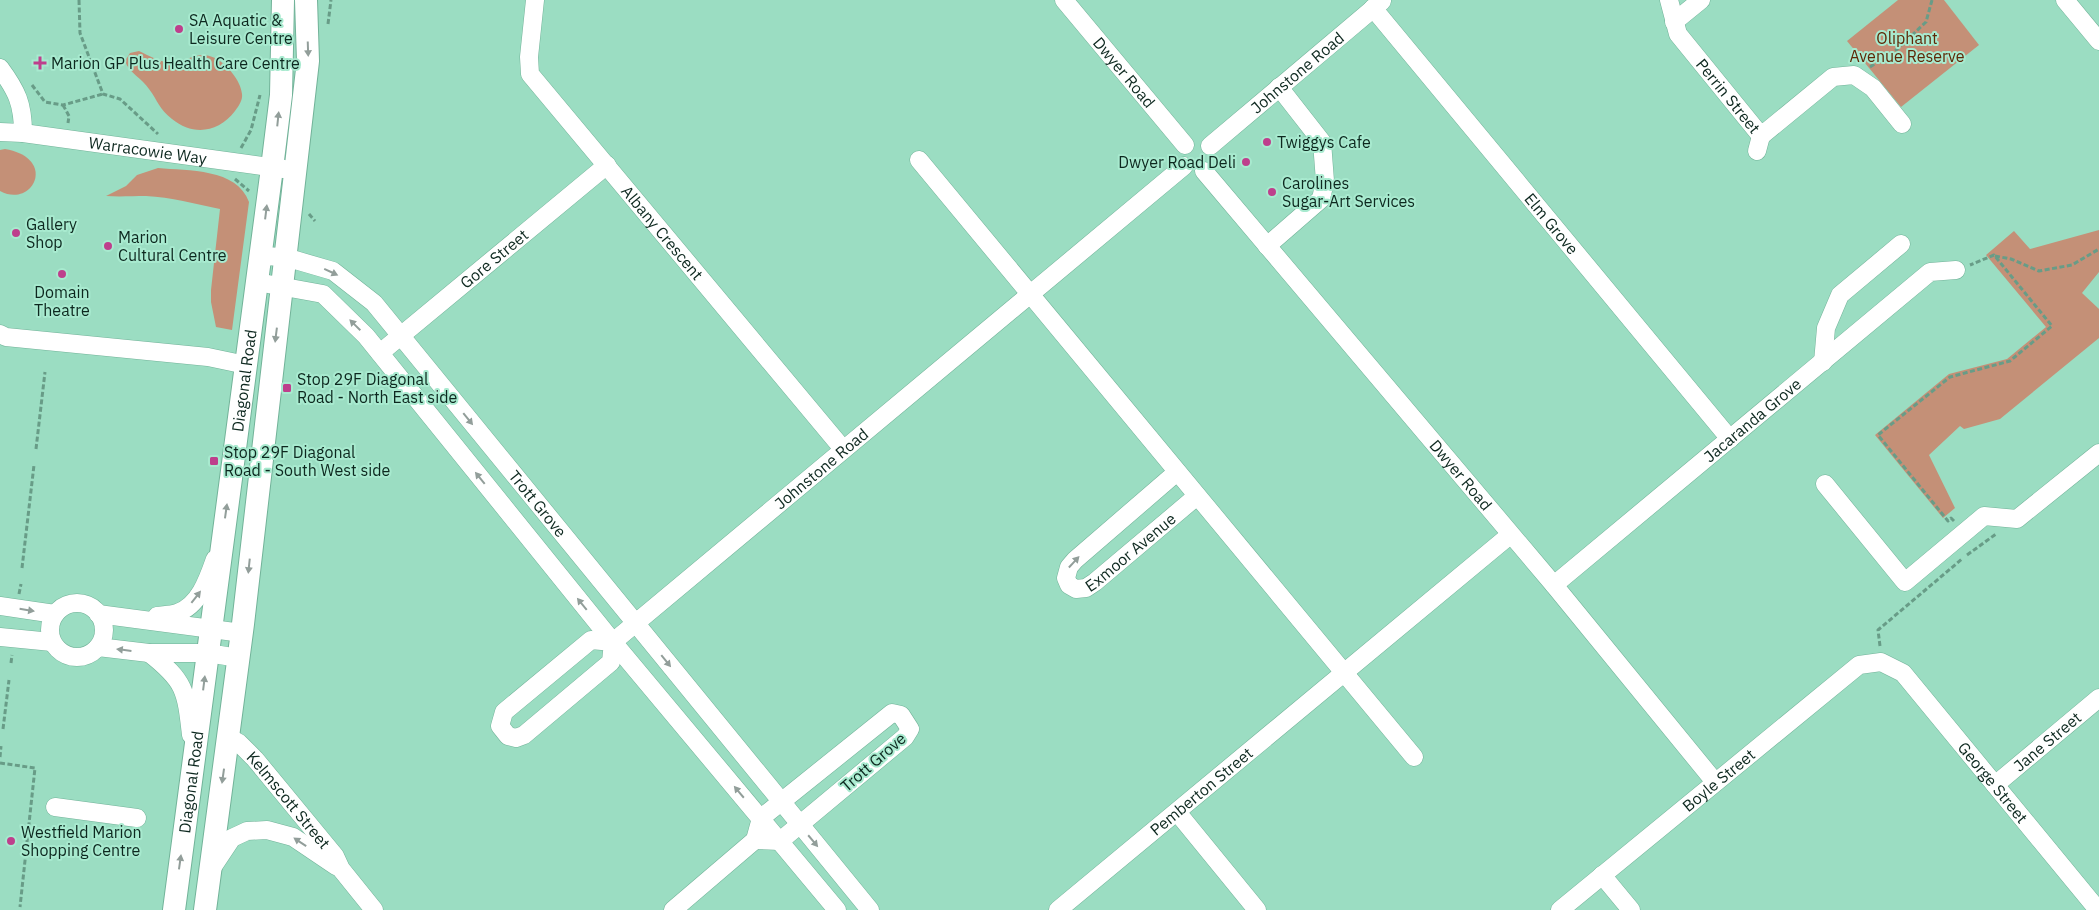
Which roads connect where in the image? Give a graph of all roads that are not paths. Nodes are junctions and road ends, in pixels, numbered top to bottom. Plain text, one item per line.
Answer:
1 (283, 0) edge
2 (306, 0) edge
3 (535, 0) edge
4 (1064, 0) edge
5 (1670, 0) edge
6 (1701, 0) edge
7 (2065, 0) edge
8 (1378, 4) edge
9 (1674, 22) junction
10 (2099, 41) edge
11 (0, 68) edge
12 (1279, 88) junction
13 (1902, 124) dead end
14 (0, 132) edge
15 (23, 133) junction
16 (1185, 145) junction
17 (1210, 146) junction
18 (919, 160) dead end
19 (607, 166) junction
20 (1184, 166) junction
21 (272, 168) junction
22 (296, 170) junction
23 (1204, 170) junction
24 (1901, 244) dead end
25 (1267, 246) junction
26 (261, 256) junction
27 (285, 258) junction
28 (1956, 270) road end
29 (257, 282) junction
30 (283, 286) junction
31 (1030, 295) junction
32 (0, 334) edge
33 (401, 336) junction
34 (380, 353) junction
35 (1823, 362) junction
36 (246, 365) junction
37 (1730, 439) junction
38 (843, 449) junction
39 (2099, 453) edge
40 (1177, 472) junction
41 (1825, 484) dead end
42 (1197, 496) junction
43 (1510, 535) junction
44 (223, 536) junction
45 (1554, 585) junction
46 (2, 607) edge
47 (55, 614) junction
48 (98, 614) junction
49 (136, 619) junction
50 (635, 624) junction
51 (211, 629) junction
52 (242, 633) junction
53 (3, 636) edge
54 (52, 642) junction
55 (613, 642) junction
56 (98, 647) junction
57 (149, 653) junction
58 (208, 653) junction
59 (238, 658) junction
60 (1882, 662) joint
61 (1344, 673) junction
62 (2099, 698) edge
63 (228, 737) junction
64 (1414, 757) dead end
65 (194, 758) junction
66 (1715, 782) junction
67 (1995, 784) junction
68 (781, 801) junction
69 (55, 807) dead end
70 (1177, 812) junction
71 (137, 818) dead end
72 (761, 818) junction
73 (799, 825) junction
74 (755, 840) junction
75 (780, 841) junction
76 (340, 869) junction
77 (210, 870) junction
78 (1602, 875) junction
79 (174, 910) edge
80 (206, 910) edge
81 (374, 910) edge
82 (673, 910) edge
83 (837, 910) edge
84 (870, 910) edge
85 (1058, 910) edge
86 (1257, 910) edge
87 (1560, 910) edge
88 (1631, 910) edge
89 (2098, 910) edge

21 -> 1 main road, Diagonal Road
2 -> 22 main road, Diagonal Road
3 - 19 street, Albany Crescent
4 - 16 street, Dwyer Road
5 - 9 street, Perrin Street
6 - 9 street
7 - 10 street
8 - 12 street, Johnstone Road
8 - 37 street, Elm Grove
9 - 13 street, Perrin Street
11 - 15 street
12 - 17 street, Johnstone Road
12 - 25 street
14 - 15 street, Warracowie Way
15 - 21 street, Warracowie Way
16 - 17 street
16 - 20 street
17 - 23 street
18 - 31 street
19 - 33 street, Gore Street
19 - 38 street, Albany Crescent
20 - 23 street
20 - 31 street, Johnstone Road
21 - 22 street, Warracowie Way
26 -> 21 main road, Diagonal Road
22 - 27 main road, Diagonal Road
23 - 25 street, Dwyer Road
24 - 35 street
25 - 43 street, Dwyer Road
26 - 27 street, Trott Grove
26 - 29 main road, Diagonal Road
27 - 30 main road, Diagonal Road
27 -> 33 street, Trott Grove
28 - 35 street, Jacaranda Grove
29 - 30 street, Trott Grove
29 - 36 main road, Diagonal Road
34 -> 30 street, Trott Grove
30 -> 52 main road, Diagonal Road
31 - 38 street, Johnstone Road
31 - 40 street
32 - 36 street
33 - 34 street, Gore Street
33 -> 50 street, Trott Grove
55 -> 34 street, Trott Grove
35 - 37 street, Jacaranda Grove
44 -> 36 main road, Diagonal Road
37 - 45 street, Jacaranda Grove
38 - 50 street, Johnstone Road
39 - 41 street
40 - 42 street
42 -> 40 street, Exmoor Avenue
42 - 61 street
43 - 45 street, Dwyer Road
43 - 61 street, Pemberton Street
49 -> 44 street
44 - 51 main road, Diagonal Road
45 - 66 street, Dwyer Road
46 -> 47 street
47 - 48 street
47 - 54 street
48 - 49 street
48 - 56 street
49 - 51 street
50 - 55 street, Johnstone Road
50 -> 68 street, Trott Grove
51 - 52 street
51 - 58 main road, Diagonal Road
52 - 59 main road, Diagonal Road
53 - 54 street
54 - 56 street
55 - 55 street
72 -> 55 street, Trott Grove
57 -> 56 street
57 - 58 street
57 - 65 street
58 - 59 street
65 -> 58 main road, Diagonal Road
59 - 63 main road, Diagonal Road
60 - 66 street, Boyle Street
60 - 67 street, George Street
61 - 64 street
61 - 70 street, Pemberton Street
62 - 67 street, Jane Street
63 - 76 street, Kelmscott Street
63 -> 77 main road, Diagonal Road
79 -> 65 main road, Diagonal Road
66 - 78 street, Boyle Street
67 - 89 street, George Street
68 - 72 street, Trott Grove
68 - 73 street, Trott Grove
68 - 73 street, Trott Grove
69 - 71 street
70 - 85 street, Pemberton Street
70 - 86 street
72 - 74 street
72 - 75 street, Trott Grove
73 - 75 street, Trott Grove
73 -> 84 street, Trott Grove
74 - 75 street
74 - 82 street
75 - 83 street, Trott Grove
76 -> 77 street, Kelmscott Street
76 - 81 street, Kelmscott Street
77 - 80 main road, Diagonal Road
78 - 87 street, Boyle Street
78 - 88 street

